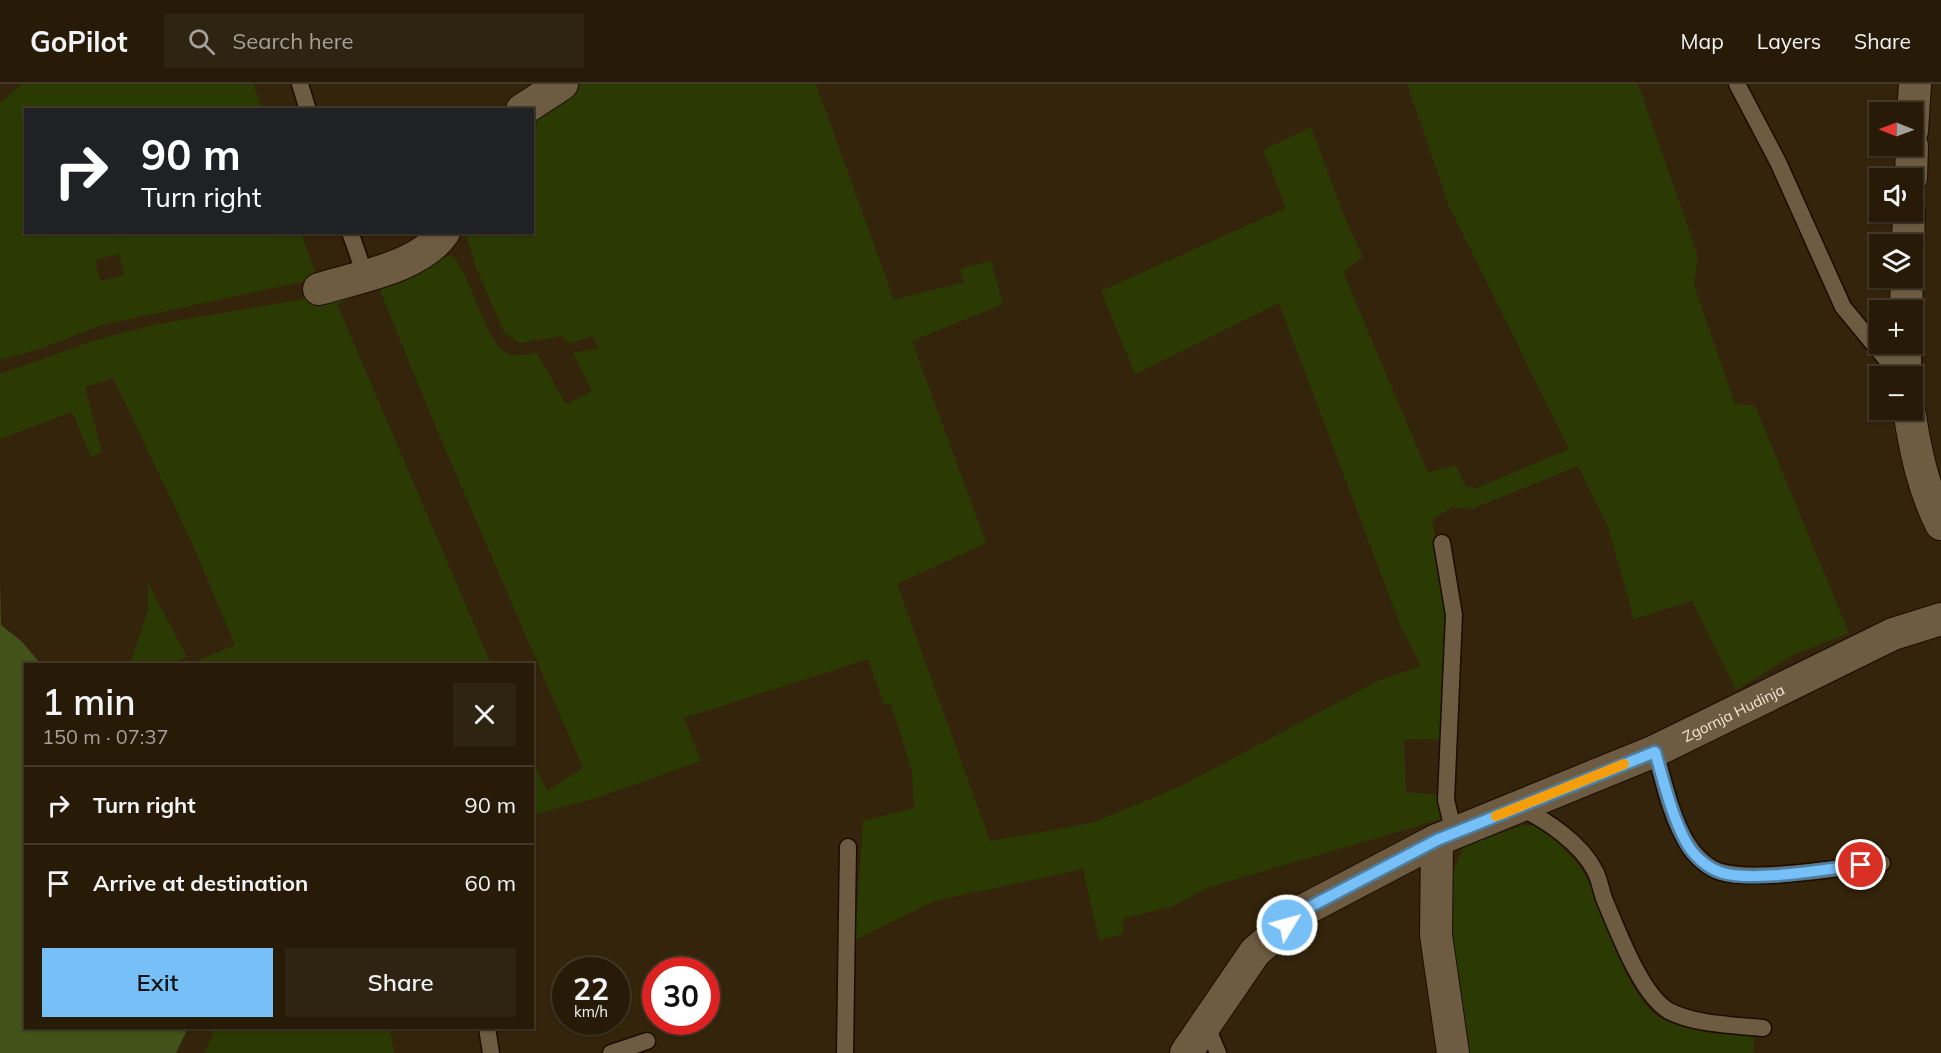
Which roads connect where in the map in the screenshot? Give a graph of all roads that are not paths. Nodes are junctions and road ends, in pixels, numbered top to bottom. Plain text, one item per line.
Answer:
1 (300, 84) edge
2 (562, 84) edge
3 (1737, 84) edge
4 (1915, 84) edge
5 (1914, 102) edge
6 (307, 108) edge
7 (525, 108) edge
8 (351, 234) edge
9 (443, 234) edge
10 (365, 275) junction
11 (319, 289) dead end
12 (1892, 366) edge
13 (1910, 420) edge
14 (1941, 524) edge
15 (1442, 543) dead end
16 (1941, 619) edge
17 (1655, 752) junction
18 (1518, 807) junction
19 (1446, 836) junction
20 (848, 847) dead end
21 (1882, 863) dead end
22 (1205, 1022) junction
23 (1764, 1028) dead end
24 (487, 1029) edge
25 (647, 1041) dead end
26 (491, 1053) edge
27 (611, 1053) edge
28 (845, 1053) edge
29 (1186, 1053) edge
30 (1218, 1053) edge
31 (1453, 1053) edge

1 - 6 lane
2 - 7 street
3 - 12 lane
4 - 5 street
8 - 10 lane
9 - 10 street
10 - 11 street
13 - 14 street
15 - 19 lane
16 - 17 street, Zgornja Hudinja
17 - 18 street, Zgornja Hudinja
17 - 21 lane
18 - 19 street, Zgornja Hudinja
18 - 23 lane
19 - 22 street, Zgornja Hudinja
19 - 31 street
20 - 28 lane
22 - 29 street, Zgornja Hudinja
22 - 30 lane
24 - 26 lane
25 - 27 lane

